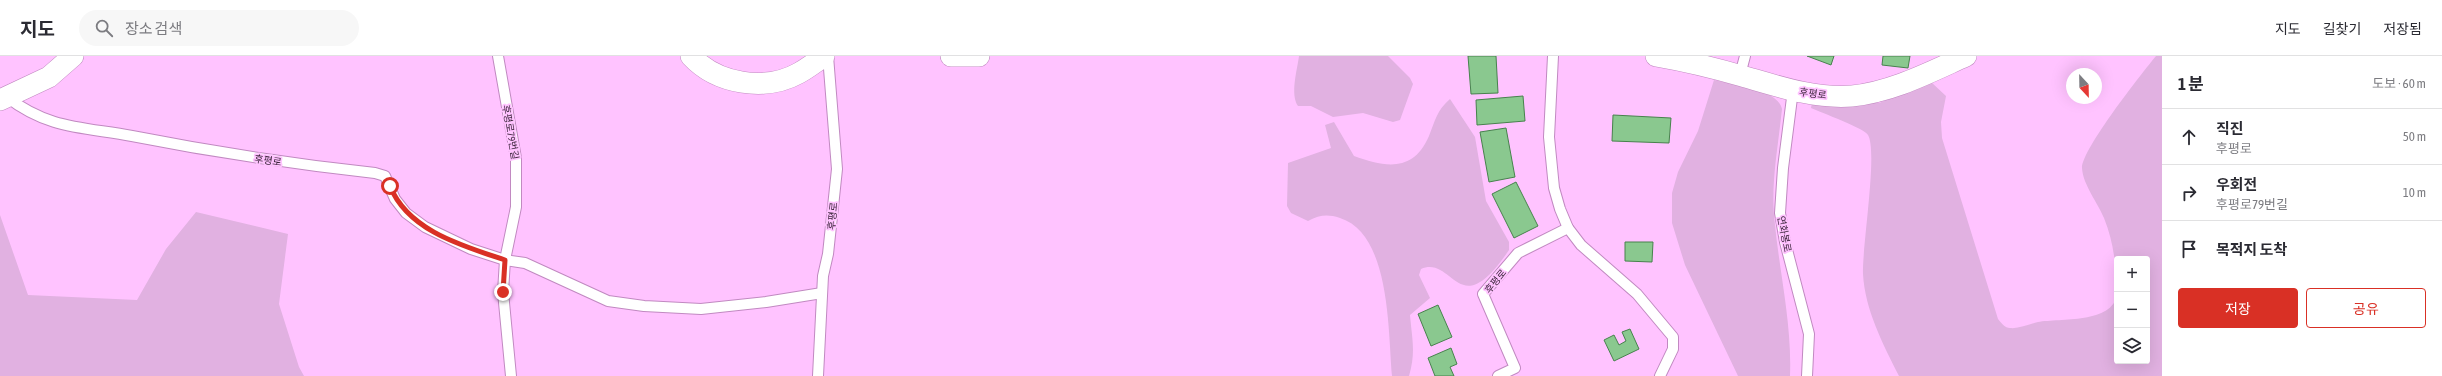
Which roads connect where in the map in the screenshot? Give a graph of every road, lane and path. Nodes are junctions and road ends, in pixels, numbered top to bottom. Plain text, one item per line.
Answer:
1 (72, 56) edge
2 (498, 56) edge
3 (691, 56) edge
4 (826, 56) edge
5 (950, 56) edge
6 (979, 56) edge
7 (1553, 56) edge
8 (1656, 56) edge
9 (1966, 56) edge
10 (1742, 66) edge
11 (1793, 90) junction
12 (3, 99) edge
13 (1568, 228) junction
14 (505, 260) junction
15 (822, 293) junction
16 (510, 376) edge
17 (818, 376) edge
18 (1498, 376) edge
19 (1660, 376) edge
20 (1807, 376) edge

1 - 12 street, 후평로
2 - 14 lane, 후평로79번길
3 - 4 street, 후평로
4 - 15 lane, 후평로
5 - 6 street
7 - 13 lane
8 - 10 street, 후평로
9 - 11 street, 후평로
10 - 11 street, 후평로
11 - 20 lane, 연화봉로
12 - 14 lane, 후평로
13 - 18 lane, 후평로
13 - 19 lane
14 - 15 lane
14 - 16 lane, 후평로79번길
15 - 17 lane, 후평로

